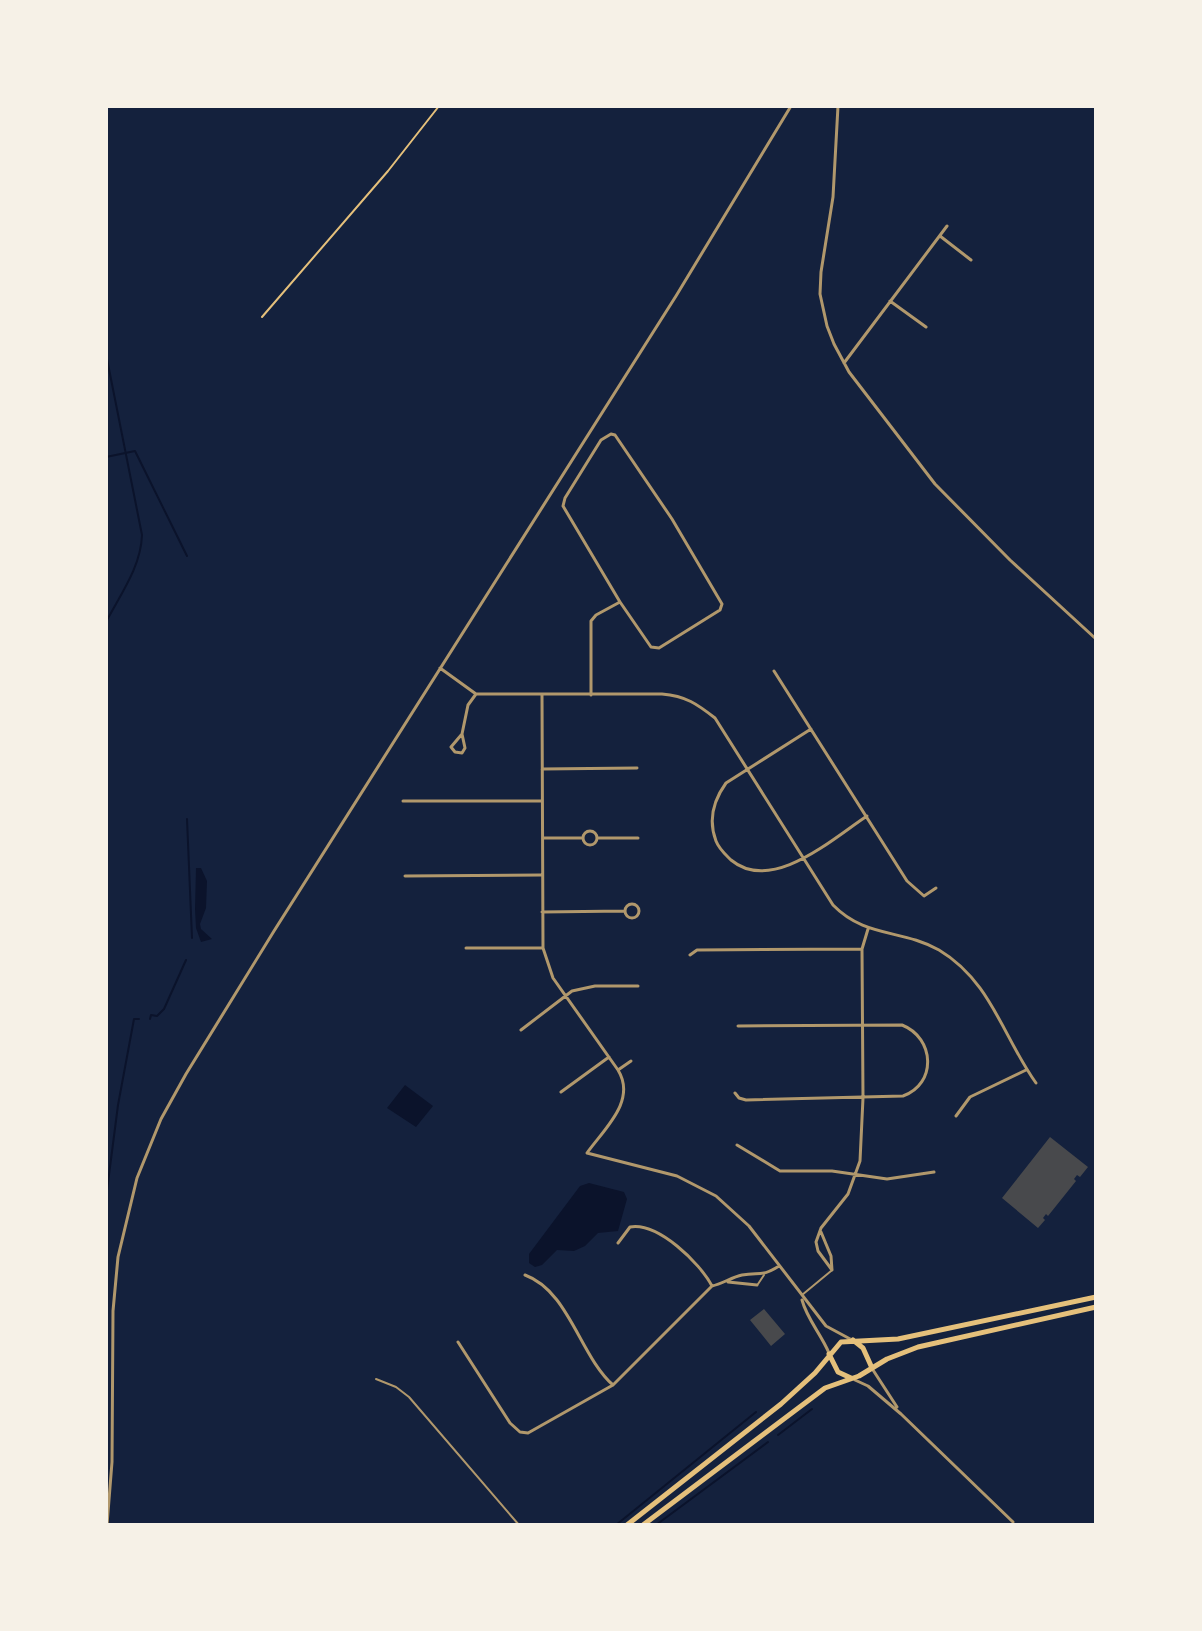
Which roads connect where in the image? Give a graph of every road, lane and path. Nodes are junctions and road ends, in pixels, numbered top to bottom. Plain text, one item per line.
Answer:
1 (439, 106) edge
2 (791, 106) edge
3 (838, 106) edge
4 (947, 226) dead end
5 (940, 236) junction
6 (971, 260) dead end
7 (890, 301) junction
8 (262, 317) dead end
9 (926, 327) dead end
10 (844, 363) junction
11 (620, 602) junction
12 (1096, 639) edge
13 (440, 668) junction
14 (774, 671) dead end
15 (476, 694) junction
16 (542, 695) junction
17 (591, 695) junction
18 (811, 729) junction
19 (462, 734) junction
20 (637, 768) dead end
21 (748, 768) junction
22 (542, 769) junction
23 (403, 801) dead end
24 (542, 801) junction
25 (867, 816) junction
26 (542, 838) junction
27 (583, 838) junction
28 (597, 838) junction
29 (638, 838) dead end
30 (803, 858) junction
31 (541, 875) junction
32 (405, 876) dead end
33 (936, 888) dead end
34 (625, 911) dead end
35 (542, 912) junction
36 (868, 929) junction
37 (466, 948) dead end
38 (543, 948) junction
39 (862, 949) junction
40 (690, 955) dead end
41 (638, 986) dead end
42 (565, 997) junction
43 (862, 1024) junction
44 (738, 1026) dead end
45 (521, 1030) dead end
46 (609, 1057) junction
47 (631, 1061) dead end
48 (618, 1070) junction
49 (1026, 1070) junction
50 (1036, 1083) dead end
51 (561, 1092) dead end
52 (735, 1093) dead end
53 (863, 1098) junction
54 (956, 1116) dead end
55 (737, 1145) dead end
56 (934, 1172) dead end
57 (857, 1174) junction
58 (821, 1228) junction
59 (618, 1243) dead end
60 (779, 1266) junction
61 (832, 1270) junction
62 (525, 1275) dead end
63 (764, 1275) junction
64 (728, 1282) junction
65 (757, 1285) joint
66 (712, 1286) junction
67 (801, 1296) junction
68 (1096, 1297) edge
69 (1096, 1307) edge
70 (852, 1340) junction
71 (458, 1342) dead end
72 (829, 1354) junction
73 (872, 1368) junction
74 (852, 1378) junction
75 (376, 1379) dead end
76 (613, 1385) junction
77 (901, 1414) junction
78 (1013, 1522) dead end
79 (107, 1525) edge
80 (519, 1525) edge
81 (627, 1525) edge
82 (643, 1525) edge

1 - 8 path
2 - 13 street
3 - 10 street
4 - 5 street
5 - 6 street
5 - 7 street
7 - 9 street
7 - 10 street
10 - 12 street
11 - 11 street
11 - 17 street
13 - 15 street
13 - 79 street
14 - 18 street
15 - 16 street
15 - 19 street
16 - 17 street
16 - 22 street
17 - 21 street
18 - 21 street
18 - 25 street
19 - 19 street
20 - 22 street
21 - 30 street
21 - 30 street
22 - 24 street
23 - 24 street
24 - 26 street
25 - 30 street
25 - 33 street
26 - 27 street
26 - 31 street
27 - 28 street
27 - 28 street
28 - 29 street
30 - 36 street
31 - 32 street
31 - 35 street
34 - 35 street
35 - 38 street
36 - 39 street
36 - 49 street
37 - 38 street
38 - 42 street
39 - 40 street
39 - 43 street
41 - 42 street
42 - 45 street
42 - 46 street
43 - 44 street
43 - 53 street
43 - 53 street
46 - 48 street
46 - 51 street
47 - 48 street
48 - 60 street
49 - 50 street
49 - 54 street
52 - 53 street
53 - 57 street
55 - 57 street
56 - 57 street
57 - 58 street
58 - 61 street
58 - 61 street
59 - 66 street
60 - 63 street
60 - 67 street
61 - 67 lane
62 - 76 street
63 - 64 street
63 - 65 lane
64 - 65 street
64 - 66 street
66 - 76 street
67 - 70 street
67 - 72 street
68 - 70 main road
69 - 73 main road
70 - 72 main road
70 - 73 main road
71 - 76 street
72 - 74 main road
72 - 81 main road
73 - 74 main road
73 - 77 street
74 - 77 street
74 - 82 main road
75 - 80 lane
77 - 78 street

